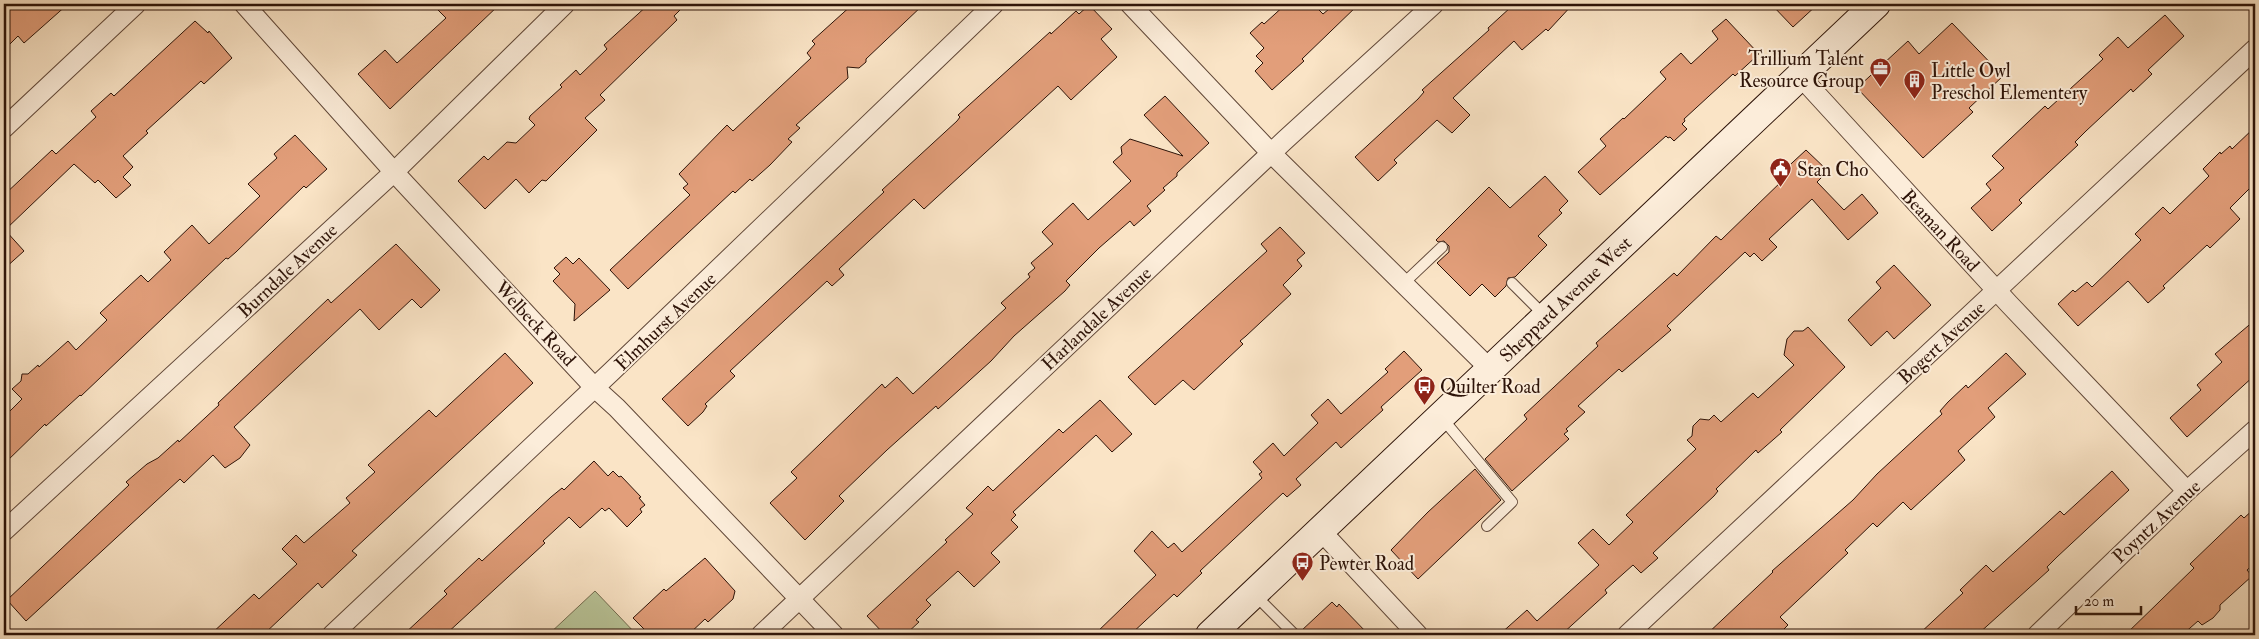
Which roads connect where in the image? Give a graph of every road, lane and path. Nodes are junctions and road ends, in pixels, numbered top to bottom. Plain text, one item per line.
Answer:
1 (136, 4) edge
2 (244, 4) edge
3 (565, 4) edge
4 (994, 4) edge
5 (1130, 4) edge
6 (1434, 4) edge
7 (1876, 4) edge
8 (2255, 49) edge
9 (1800, 76) junction
10 (4, 128) edge
11 (1271, 153) junction
12 (394, 172) junction
13 (1442, 247) dead end
14 (1404, 283) junction
15 (1512, 283) dead end
16 (1997, 290) junction
17 (1546, 317) junction
18 (1491, 370) junction
19 (595, 388) junction
20 (1441, 417) junction
21 (2255, 430) edge
22 (2187, 491) junction
23 (1487, 526) dead end
24 (4, 531) edge
25 (1321, 532) junction
26 (1254, 594) junction
27 (800, 598) junction
28 (332, 635) edge
29 (761, 635) edge
30 (834, 635) edge
31 (1210, 635) edge
32 (1295, 635) edge
33 (1418, 635) edge
34 (1627, 635) edge
35 (2037, 635) edge

1 - 10 street
2 - 12 street, Welbeck Road
3 - 12 street, Burndale Avenue
4 - 19 street, Elmhurst Avenue
5 - 11 street
6 - 11 street, Harlandale Avenue
7 - 9 main road, Sheppard Avenue West
8 - 16 street, Bogert Avenue
9 - 16 street, Beaman Road
9 - 17 main road, Sheppard Avenue West
11 - 14 street
11 - 27 street, Harlandale Avenue
12 - 19 street, Welbeck Road
12 - 24 street, Burndale Avenue
13 - 14 lane
14 - 18 street
15 - 17 lane
16 - 22 street, Beaman Road
16 - 34 street, Bogert Avenue
17 - 18 main road, Sheppard Avenue West
18 - 20 main road, Sheppard Avenue West
19 - 27 street, Welbeck Road
19 - 28 street, Elmhurst Avenue
20 - 23 lane
20 - 25 main road, Sheppard Avenue West
21 - 22 street, Poyntz Avenue
22 - 35 street, Poyntz Avenue
25 - 26 main road, Sheppard Avenue West
25 - 33 street
26 - 31 main road, Sheppard Avenue West
26 - 32 lane
27 - 29 street, Harlandale Avenue
27 - 30 street, Welbeck Road

